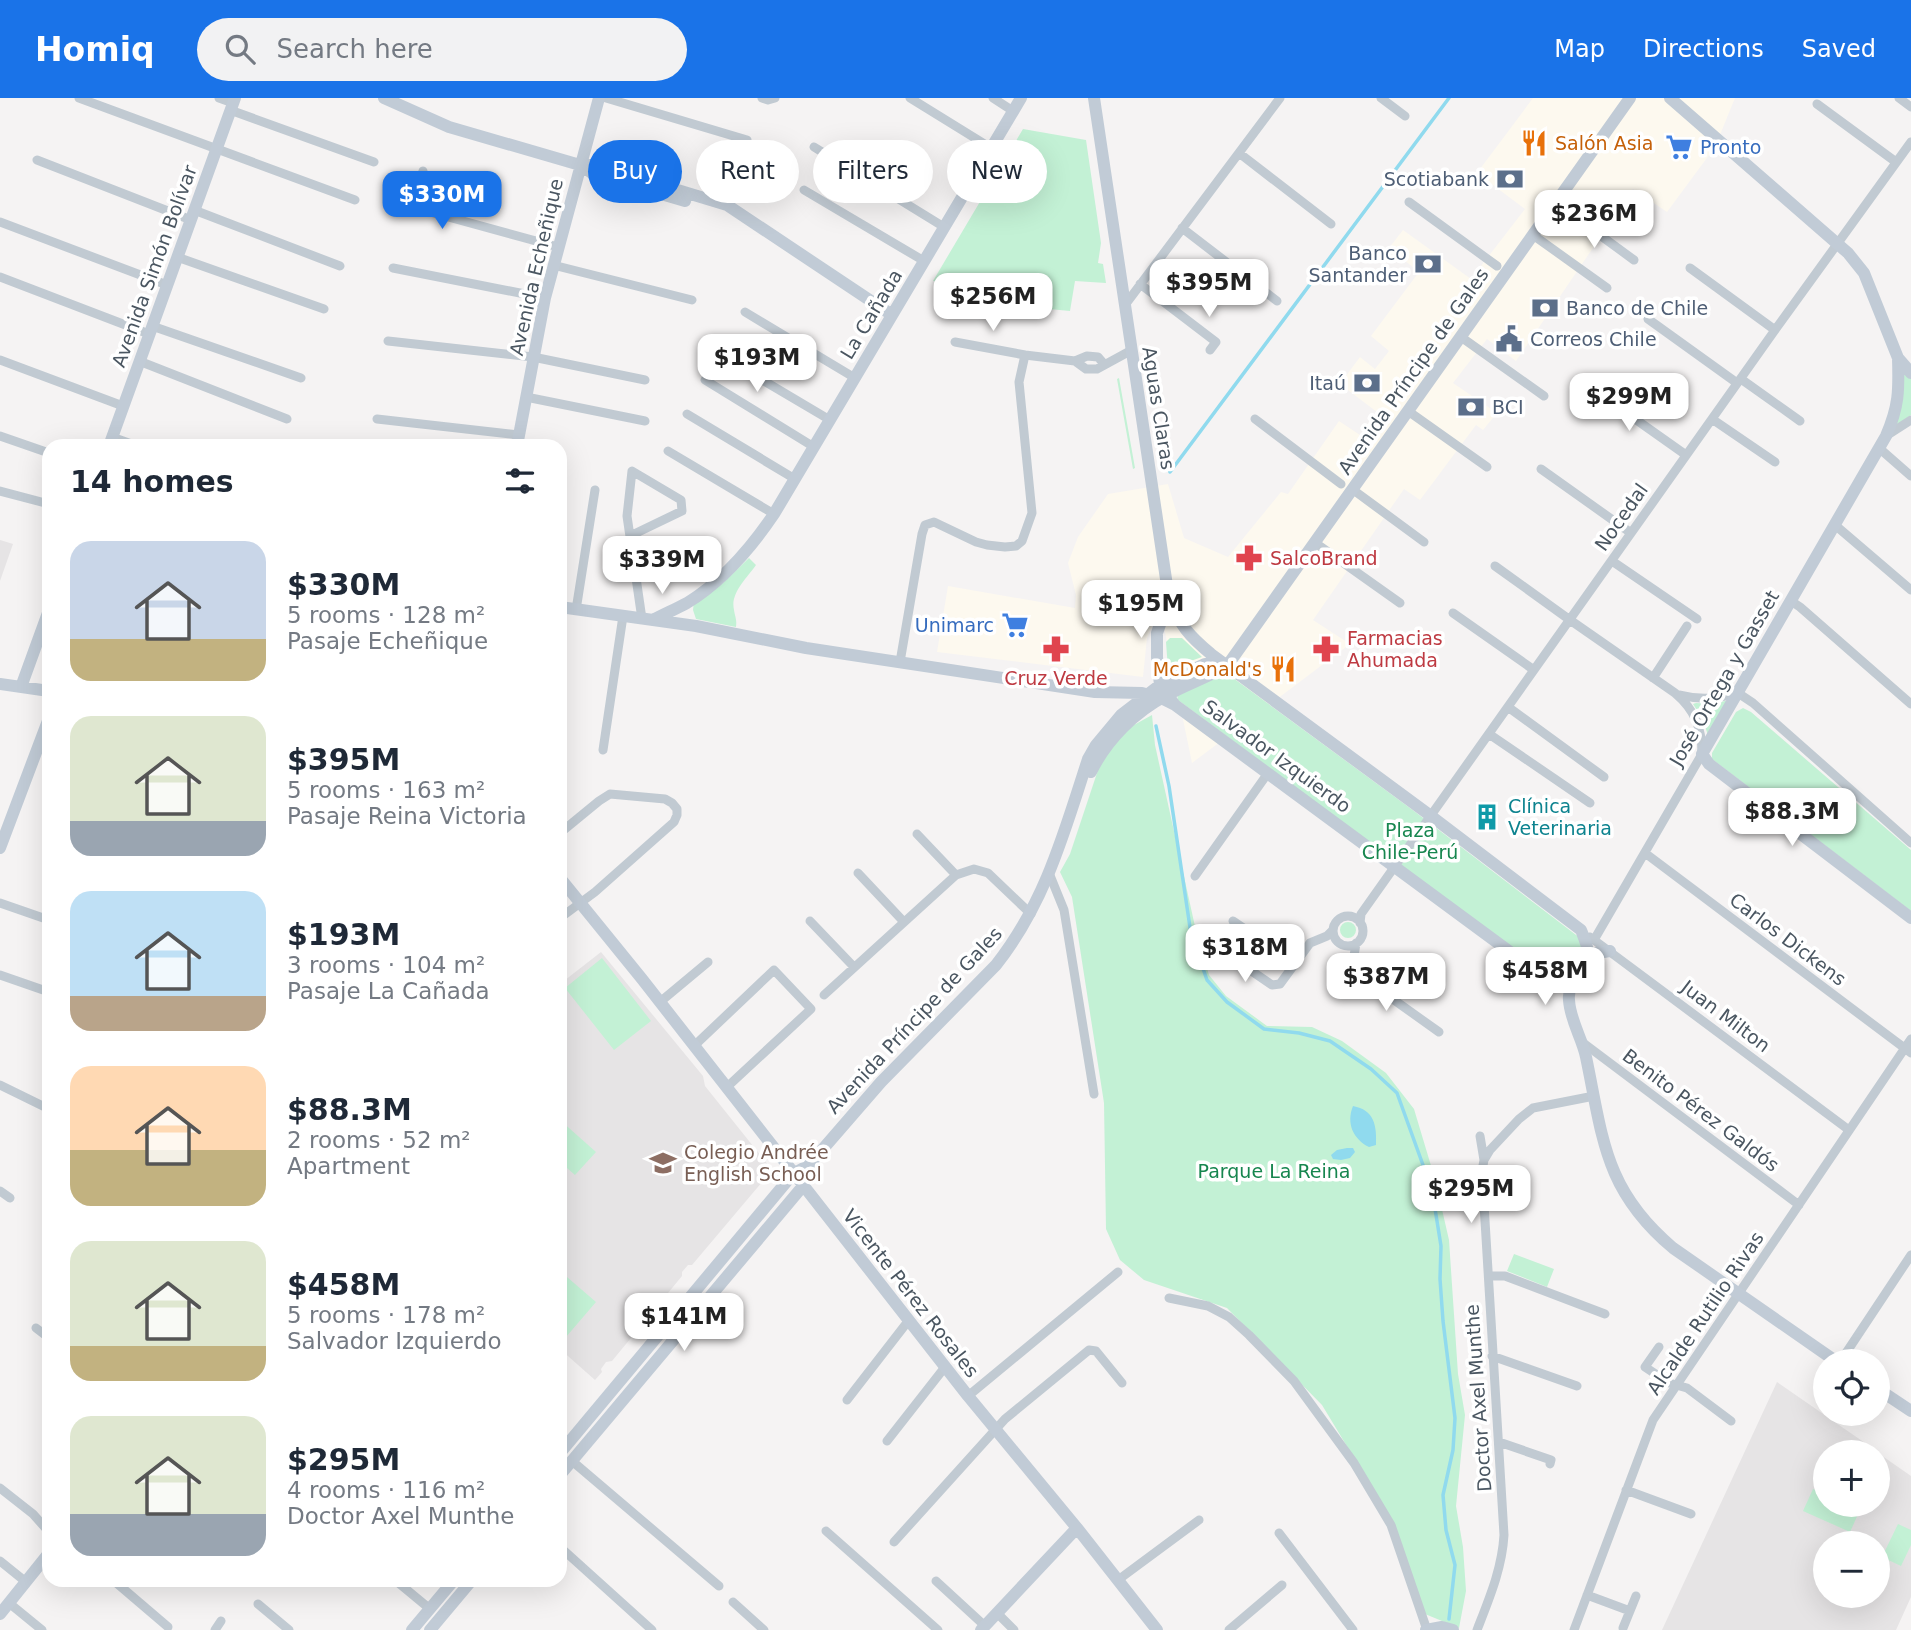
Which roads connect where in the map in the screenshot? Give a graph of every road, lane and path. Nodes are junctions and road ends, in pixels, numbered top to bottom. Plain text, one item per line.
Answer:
1 (79, 98) edge
2 (219, 98) edge
3 (384, 98) edge
4 (599, 98) edge
5 (606, 98) edge
6 (762, 98) edge
7 (775, 98) edge
8 (910, 98) edge
9 (993, 98) edge
10 (1021, 98) edge
11 (1094, 98) edge
12 (1280, 98) edge
13 (1381, 98) edge
14 (1630, 98) edge
15 (1670, 98) edge
16 (1899, 98) edge
17 (233, 104) edge
18 (1817, 104) dead end
19 (1911, 107) edge
20 (1013, 111) junction
21 (1405, 116) dead end
22 (747, 140) dead end
23 (978, 140) edge
24 (996, 140) edge
25 (1911, 142) edge
26 (216, 150) junction
27 (1238, 153) junction
28 (37, 160) dead end
29 (374, 162) dead end
30 (1896, 162) junction
31 (580, 165) junction
32 (423, 171) dead end
33 (804, 190) dead end
34 (355, 200) dead end
35 (1409, 202) dead end
36 (905, 203) edge
37 (958, 203) edge
38 (1556, 203) junction
39 (192, 215) junction
40 (0, 222) edge
41 (1331, 224) dead end
42 (944, 227) junction
43 (1182, 229) junction
44 (1533, 235) junction
45 (1838, 243) junction
46 (558, 247) junction
47 (177, 257) junction
48 (1633, 260) dead end
49 (924, 261) junction
50 (553, 265) junction
51 (340, 266) dead end
52 (1496, 266) dead end
53 (393, 268) dead end
54 (1690, 268) dead end
55 (0, 277) edge
56 (1140, 284) junction
57 (167, 285) junction
58 (1607, 288) dead end
59 (545, 298) junction
60 (692, 300) dead end
61 (1277, 301) dead end
62 (1125, 305) junction
63 (324, 309) dead end
64 (745, 312) dead end
65 (892, 315) junction
66 (1648, 319) dead end
67 (151, 330) junction
68 (1775, 330) junction
69 (1461, 337) junction
70 (388, 341) dead end
71 (955, 342) dead end
72 (710, 349) dead end
73 (1210, 349) dead end
74 (1130, 351) junction
75 (1025, 355) junction
76 (533, 357) junction
77 (1898, 358) junction
78 (0, 360) edge
79 (139, 361) junction
80 (1911, 373) edge
81 (302, 378) dead end
82 (855, 378) junction
83 (645, 380) dead end
84 (705, 380) dead end
85 (1739, 381) junction
86 (1544, 396) dead end
87 (526, 397) junction
88 (1604, 397) dead end
89 (123, 406) junction
90 (1408, 411) junction
91 (687, 414) dead end
92 (287, 419) dead end
93 (377, 419) dead end
94 (1255, 419) dead end
95 (1712, 419) junction
96 (830, 420) junction
97 (645, 421) dead end
98 (1800, 421) dead end
99 (1911, 421) edge
100 (0, 436) edge
101 (1886, 436) junction
102 (111, 439) edge
103 (505, 439) edge
104 (518, 439) edge
105 (814, 447) junction
106 (1879, 448) junction
107 (42, 451) edge
108 (668, 451) dead end
109 (1686, 456) junction
110 (1775, 462) dead end
111 (1487, 467) dead end
112 (1541, 468) dead end
113 (1911, 476) edge
114 (795, 479) junction
115 (1347, 487) junction
116 (595, 490) dead end
117 (0, 491) edge
118 (42, 502) edge
119 (774, 514) junction
120 (1835, 524) junction
121 (1631, 533) junction
122 (630, 536) junction
123 (1314, 542) junction
124 (1424, 542) dead end
125 (1612, 561) junction
126 (1495, 566) dead end
127 (1911, 590) edge
128 (1168, 599) junction
129 (1791, 601) junction
130 (687, 602) junction
131 (1400, 603) dead end
132 (567, 608) edge
133 (576, 610) junction
134 (1453, 613) dead end
135 (623, 616) junction
136 (1697, 619) dead end
137 (648, 620) junction
138 (1570, 620) junction
139 (678, 624) junction
140 (1687, 626) dead end
141 (42, 629) edge
142 (1172, 632) junction
143 (900, 662) junction
144 (1227, 666) junction
145 (1534, 670) junction
146 (1653, 678) junction
147 (0, 684) edge
148 (21, 687) junction
149 (42, 690) edge
150 (1675, 693) junction
151 (1738, 693) junction
152 (1106, 694) junction
153 (1148, 694) junction
154 (1166, 696) junction
155 (1911, 704) edge
156 (1508, 708) junction
157 (1121, 715) junction
158 (1489, 734) junction
159 (42, 737) edge
160 (603, 750) dead end
161 (1702, 754) junction
162 (1268, 773) junction
163 (1604, 777) dead end
164 (1590, 803) dead end
165 (1069, 816) junction
166 (1431, 816) junction
167 (567, 827) edge
168 (917, 834) dead end
169 (1911, 842) edge
170 (0, 848) edge
171 (1645, 853) junction
172 (1395, 867) junction
173 (858, 873) dead end
174 (1049, 873) junction
175 (956, 876) junction
176 (1195, 876) dead end
177 (567, 887) edge
178 (0, 903) edge
179 (580, 903) junction
180 (567, 913) edge
181 (1031, 914) junction
182 (42, 918) edge
183 (1358, 918) junction
184 (1911, 918) edge
185 (1233, 920) dead end
186 (810, 921) dead end
187 (904, 922) junction
188 (1581, 930) junction
189 (1331, 935) junction
190 (1594, 940) junction
191 (1353, 950) junction
192 (1611, 951) junction
193 (1588, 958) junction
194 (1234, 959) dead end
195 (708, 961) dead end
196 (1295, 963) junction
197 (854, 967) junction
198 (1352, 970) junction
199 (0, 975) edge
200 (1544, 977) junction
201 (1575, 978) junction
202 (1388, 981) dead end
203 (1338, 989) dead end
204 (42, 990) edge
205 (824, 995) dead end
206 (660, 1002) junction
207 (1573, 1018) junction
208 (1439, 1032) dead end
209 (1911, 1039) edge
210 (1582, 1042) junction
211 (694, 1046) junction
212 (1908, 1051) edge
213 (0, 1085) edge
214 (727, 1087) junction
215 (1094, 1094) dead end
216 (1594, 1096) junction
217 (42, 1106) edge
218 (1849, 1130) junction
219 (1480, 1136) dead end
220 (1484, 1160) junction
221 (809, 1165) junction
222 (793, 1174) junction
223 (803, 1186) junction
224 (0, 1191) edge
225 (9, 1198) dead end
226 (1799, 1205) junction
227 (1911, 1255) edge
228 (1118, 1272) dead end
229 (1489, 1276) junction
230 (1738, 1295) junction
231 (1169, 1298) dead end
232 (1605, 1314) dead end
233 (909, 1321) junction
234 (36, 1328) dead end
235 (42, 1333) edge
236 (1658, 1347) dead end
237 (1819, 1349) edge
238 (1847, 1349) edge
239 (1492, 1356) junction
240 (945, 1367) junction
241 (1122, 1383) dead end
242 (1577, 1386) dead end
243 (1677, 1386) junction
244 (968, 1396) junction
245 (1890, 1397) edge
246 (847, 1400) dead end
247 (1911, 1411) edge
248 (1731, 1422) dead end
249 (995, 1430) junction
250 (887, 1441) dead end
251 (1499, 1442) junction
252 (567, 1445) edge
253 (572, 1461) junction
254 (1550, 1464) dead end
255 (567, 1467) edge
256 (0, 1488) edge
257 (1626, 1490) junction
258 (33, 1514) junction
259 (1691, 1514) dead end
260 (42, 1519) edge
261 (1199, 1520) dead end
262 (42, 1524) edge
263 (1077, 1528) junction
264 (825, 1531) dead end
265 (1279, 1532) dead end
266 (894, 1542) dead end
267 (567, 1553) edge
268 (0, 1561) edge
269 (42, 1562) edge
270 (1118, 1580) junction
271 (936, 1581) dead end
272 (26, 1582) junction
273 (1282, 1585) dead end
274 (719, 1586) dead end
275 (121, 1587) edge
276 (403, 1587) edge
277 (448, 1587) edge
278 (466, 1587) edge
279 (1587, 1595) junction
280 (1636, 1596) dead end
281 (733, 1602) dead end
282 (9, 1603) junction
283 (258, 1604) dead end
284 (430, 1609) junction
285 (1630, 1611) junction
286 (997, 1613) junction
287 (0, 1614) edge
288 (168, 1628) dead end
289 (983, 1628) edge
290 (1623, 1628) dead end
291 (1430, 1629) edge
292 (42, 1630) edge
293 (289, 1630) edge
294 (412, 1630) edge
295 (430, 1630) edge
296 (652, 1630) edge
297 (764, 1630) edge
298 (938, 1630) edge
299 (1014, 1630) edge
300 (1157, 1630) edge
301 (1229, 1630) edge
302 (1353, 1630) edge
303 (1452, 1630) edge
304 (1477, 1630) edge
305 (1574, 1630) edge

1 - 26 street
2 - 17 street
3 - 31 street
4 - 31 street, Avenida Echeñique
5 - 22 street
6 - 7 street
8 - 23 street
9 - 20 street
10 - 20 street, La Cañada
11 - 62 street, Aguas Claras
12 - 27 street
13 - 21 street
14 - 38 street, Avenida Príncipe de Gales
15 - 45 street
16 - 19 street
17 - 26 street, Avenida Simón Bolívar
17 - 29 street
18 - 30 street
20 - 24 street, La Cañada
25 - 30 street, Nocedal
26 - 34 street
26 - 39 street, Avenida Simón Bolívar
27 - 41 street
27 - 43 street
28 - 39 street
30 - 45 street, Nocedal
31 - 46 street, Avenida Echeñique
31 - 65 street
32 - 46 street
33 - 49 street
35 - 52 street
36 - 42 street
37 - 42 street, La Cañada
38 - 44 street, Avenida Príncipe de Gales
38 - 48 street
39 - 47 street, Avenida Simón Bolívar
39 - 51 street
40 - 57 street
42 - 49 street, La Cañada
43 - 56 street
43 - 61 street
44 - 58 street
44 - 69 street, Avenida Príncipe de Gales
45 - 68 street, Nocedal
45 - 77 street
46 - 50 street, Avenida Echeñique
47 - 57 street, Avenida Simón Bolívar
47 - 63 street
49 - 65 street, La Cañada
50 - 59 street, Avenida Echeñique
50 - 60 street
53 - 59 street
54 - 68 street
55 - 67 street
56 - 62 street
56 - 73 street
57 - 67 street, Avenida Simón Bolívar
59 - 76 street, Avenida Echeñique
62 - 74 street, Aguas Claras
64 - 82 street
65 - 82 street, La Cañada
66 - 85 street
67 - 79 street, Avenida Simón Bolívar
67 - 81 street
68 - 85 street, Nocedal
69 - 86 street
69 - 90 street, Avenida Príncipe de Gales
70 - 76 street
71 - 75 street
72 - 96 street
74 - 75 street
74 - 128 street, Aguas Claras
75 - 143 street
76 - 83 street
76 - 87 street, Avenida Echeñique
77 - 80 street
77 - 101 street, José Ortega y Gasset
78 - 89 street
79 - 89 street, Avenida Simón Bolívar
79 - 92 street
82 - 96 street, La Cañada
84 - 105 street
85 - 95 street, Nocedal
85 - 98 street
87 - 97 street
87 - 104 street, Avenida Echeñique
88 - 109 street
89 - 102 street, Avenida Simón Bolívar
90 - 111 street
90 - 115 street, Avenida Príncipe de Gales
91 - 114 street
93 - 103 street
94 - 115 street
95 - 109 street, Nocedal
95 - 110 street
96 - 105 street, La Cañada
99 - 101 street, José Ortega y Gasset
100 - 107 street
101 - 106 street, José Ortega y Gasset
105 - 114 street, La Cañada
106 - 113 street
106 - 120 street, José Ortega y Gasset
108 - 119 street
109 - 121 street, Nocedal
112 - 121 street
114 - 119 street, La Cañada
115 - 123 street, Avenida Príncipe de Gales
115 - 124 street
116 - 133 street
117 - 118 street
119 - 130 street, La Cañada
120 - 127 street
120 - 129 street, José Ortega y Gasset
121 - 125 street, Nocedal
122 - 122 street
122 - 137 street
123 - 131 street
123 - 144 street, Avenida Príncipe de Gales
125 - 136 street
125 - 138 street, Nocedal
126 - 138 street
128 - 142 street, Aguas Claras
128 - 142 street, Aguas Claras
129 - 151 street, José Ortega y Gasset
129 - 155 street
130 - 137 street, La Cañada
130 - 139 street
132 - 133 street
133 - 135 street
134 - 145 street
135 - 137 street
135 - 160 street
137 - 139 street
138 - 145 street, Nocedal
138 - 146 street
139 - 143 street
140 - 146 street
141 - 148 street
142 - 144 street, Aguas Claras
142 - 154 street, Aguas Claras
143 - 152 street
144 - 154 street, Avenida Príncipe de Gales
144 - 166 street
145 - 156 street, Nocedal
146 - 150 street
147 - 148 street
148 - 149 street
150 - 151 street
150 - 161 street
151 - 161 street, José Ortega y Gasset
151 - 169 street
152 - 153 street
152 - 157 street
153 - 154 street, Avenida Príncipe de Gales
153 - 157 street, Avenida Príncipe de Gales
154 - 162 street, Salvador Izquierdo
154 - 165 street, Avenida Príncipe de Gales
156 - 158 street, Nocedal
156 - 163 street
157 - 165 street, Avenida Príncipe de Gales
158 - 164 street
158 - 166 street, Nocedal
159 - 170 street
161 - 171 street, José Ortega y Gasset
161 - 184 street
162 - 172 street, Salvador Izquierdo
162 - 176 street
165 - 174 street, Avenida Príncipe de Gales
166 - 172 street, Nocedal
166 - 188 street
167 - 179 street
168 - 175 street
171 - 190 street, José Ortega y Gasset
171 - 212 street, Carlos Dickens
172 - 183 street, Nocedal
172 - 200 street, Salvador Izquierdo
173 - 187 street
174 - 181 street, Avenida Príncipe de Gales
174 - 215 street
175 - 181 street
175 - 187 street
177 - 179 street, Vicente Pérez Rosales
178 - 182 street
179 - 180 street
179 - 206 street, Vicente Pérez Rosales
181 - 221 street, Avenida Príncipe de Gales
183 - 189 street
183 - 191 street
185 - 196 street
186 - 197 street
187 - 197 street
188 - 190 street, Juan Milton
188 - 193 street
189 - 191 street
189 - 196 street
190 - 192 street, Juan Milton
191 - 198 street
191 - 202 street
192 - 193 street
192 - 218 street, Juan Milton
193 - 201 street
194 - 196 street
195 - 206 street
197 - 205 street
198 - 203 street
198 - 208 street
199 - 204 street
200 - 201 street
200 - 207 street, Salvador Izquierdo
201 - 207 street
206 - 211 street, Vicente Pérez Rosales
207 - 210 street
209 - 212 street, Alcalde Rutilio Rivas
210 - 216 street
210 - 226 street, Benito Pérez Galdós
211 - 214 street, Vicente Pérez Rosales
211 - 214 street
212 - 218 street, Alcalde Rutilio Rivas
213 - 217 street
214 - 222 street, Vicente Pérez Rosales
216 - 220 street
216 - 230 street
218 - 226 street, Alcalde Rutilio Rivas
219 - 220 street, Doctor Axel Munthe
220 - 229 street, Doctor Axel Munthe
221 - 222 street, Avenida Príncipe de Gales
221 - 223 street, Avenida Príncipe de Gales
222 - 223 street, Vicente Pérez Rosales
222 - 252 street, Avenida Príncipe de Gales
223 - 233 street, Vicente Pérez Rosales
223 - 253 street, Avenida Príncipe de Gales
224 - 225 street
226 - 230 street, Alcalde Rutilio Rivas
227 - 238 street
228 - 244 street
229 - 232 street
229 - 239 street, Doctor Axel Munthe
230 - 237 street
230 - 243 street, Alcalde Rutilio Rivas
231 - 291 street
233 - 240 street, Vicente Pérez Rosales
233 - 246 street
234 - 235 street
236 - 243 street
239 - 242 street
239 - 251 street, Doctor Axel Munthe
240 - 244 street, Vicente Pérez Rosales
240 - 250 street
241 - 249 street
243 - 248 street
243 - 257 street, Alcalde Rutilio Rivas
244 - 249 street, Vicente Pérez Rosales
245 - 247 street
249 - 263 street, Vicente Pérez Rosales
249 - 266 street
251 - 254 street
251 - 304 street, Doctor Axel Munthe
253 - 255 street, Avenida Príncipe de Gales
253 - 274 street
256 - 258 street
257 - 259 street
257 - 279 street, Alcalde Rutilio Rivas
258 - 260 street
258 - 262 street
261 - 270 street
263 - 270 street, Vicente Pérez Rosales
263 - 286 street
264 - 298 street
265 - 302 street
267 - 296 street
268 - 272 street
269 - 272 street
270 - 300 street, Vicente Pérez Rosales
271 - 289 street
272 - 282 street
273 - 301 street
275 - 288 street
276 - 284 street
277 - 284 street
278 - 295 street
279 - 285 street
279 - 305 street, Alcalde Rutilio Rivas
280 - 285 street
281 - 297 street
282 - 287 street
282 - 292 street
283 - 293 street
284 - 294 street
285 - 290 street
286 - 289 street
286 - 299 street
291 - 303 street

